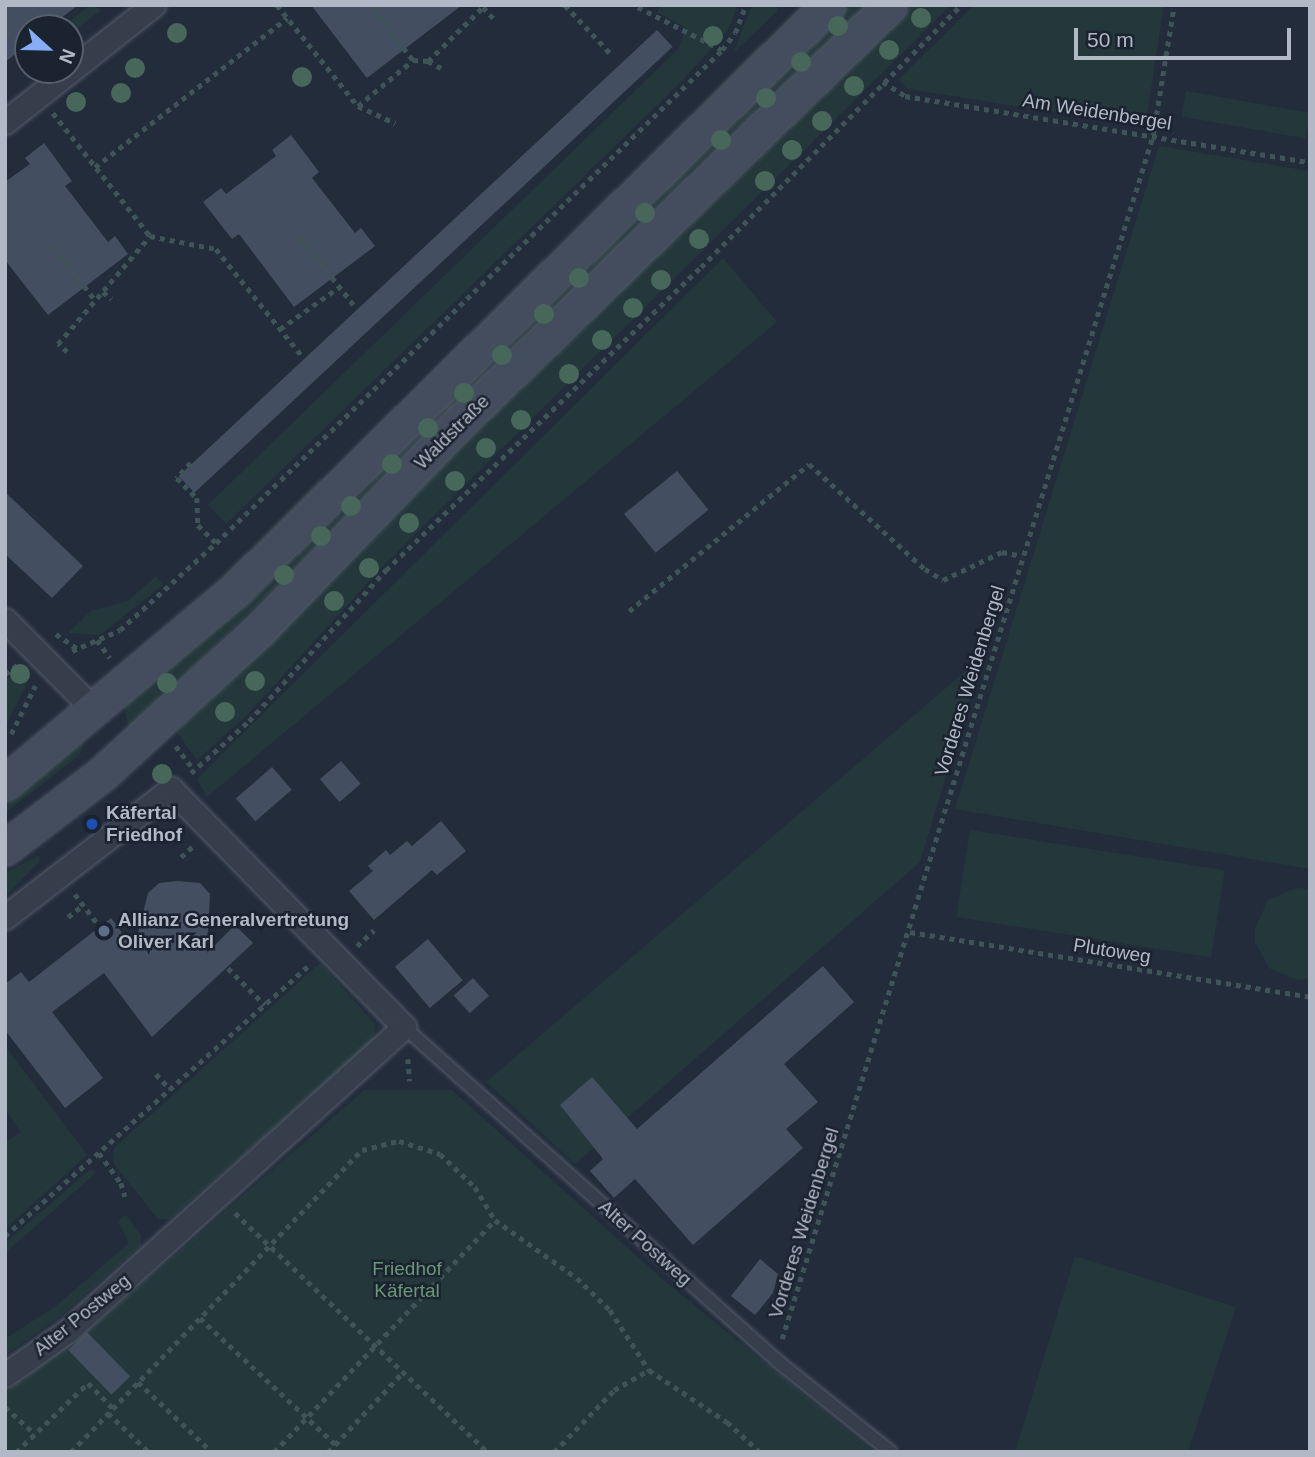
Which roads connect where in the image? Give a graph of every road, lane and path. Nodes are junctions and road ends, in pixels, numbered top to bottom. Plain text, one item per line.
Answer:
1 (153, 5) edge
2 (277, 5) edge
3 (565, 5) edge
4 (746, 5) edge
5 (828, 5) edge
6 (890, 5) edge
7 (961, 5) edge
8 (1174, 5) edge
9 (484, 6) edge
10 (638, 7) edge
11 (373, 8) dead end
12 (287, 18) junction
13 (494, 19) dead end
14 (722, 50) junction
15 (610, 53) dead end
16 (413, 60) junction
17 (428, 61) junction
18 (441, 68) dead end
19 (883, 82) junction
20 (40, 95) junction
21 (358, 106) junction
22 (5, 122) edge
23 (395, 123) dead end
24 (1153, 135) junction
25 (1310, 162) edge
26 (95, 167) junction
27 (150, 236) junction
28 (301, 237) dead end
29 (54, 246) dead end
30 (339, 287) junction
31 (103, 292) junction
32 (112, 299) dead end
33 (95, 300) junction
34 (354, 305) dead end
35 (280, 329) junction
36 (67, 352) dead end
37 (302, 356) dead end
38 (191, 463) dead end
39 (216, 543) junction
40 (1022, 556) junction
41 (629, 611) dead end
42 (5, 620) edge
43 (78, 649) dead end
44 (95, 711) junction
45 (103, 773) junction
46 (5, 783) edge
47 (172, 789) junction
48 (5, 848) edge
49 (5, 917) edge
50 (68, 917) dead end
51 (100, 927) dead end
52 (374, 930) dead end
53 (910, 932) junction
54 (353, 949) dead end
55 (326, 950) junction
56 (228, 968) dead end
57 (1310, 997) edge
58 (265, 1005) junction
59 (404, 1027) junction
60 (156, 1074) dead end
61 (170, 1089) junction
62 (99, 1153) junction
63 (125, 1196) dead end
64 (220, 1196) junction
65 (495, 1220) junction
66 (5, 1236) edge
67 (270, 1245) junction
68 (200, 1318) junction
69 (375, 1345) junction
70 (776, 1360) junction
71 (649, 1370) junction
72 (403, 1372) junction
73 (5, 1375) edge
74 (138, 1382) junction
75 (5, 1407) edge
76 (113, 1408) junction
77 (108, 1413) junction
78 (306, 1417) junction
79 (35, 1434) junction
80 (335, 1444) junction
81 (16, 1452) edge
82 (71, 1452) edge
83 (149, 1452) edge
84 (212, 1452) edge
85 (274, 1452) edge
86 (328, 1452) edge
87 (488, 1452) edge
88 (554, 1452) edge
89 (760, 1452) edge
90 (891, 1452) edge

1 - 20 street
2 - 12 path
3 - 15 path
4 - 14 path
5 - 44 main road
6 - 45 main road, Waldstraße
7 - 19 path
8 - 24 path, Vorderes Weidenbergel
9 - 13 path
9 - 17 path
10 - 14 path
11 - 16 path
12 - 21 path
12 - 26 path
14 - 39 path
16 - 17 path
16 - 21 path
17 - 18 path
19 - 24 path, Am Weidenbergel
19 - 47 path
20 - 22 street
20 - 26 path
21 - 23 path
24 - 25 path, Am Weidenbergel
24 - 40 path, Vorderes Weidenbergel
26 - 27 path
27 - 31 path
27 - 35 path
28 - 30 path
29 - 33 path
30 - 34 path
30 - 35 path
31 - 32 path
31 - 33 path
33 - 36 path
35 - 37 path
38 - 39 path
39 - 43 path
40 - 41 path
40 - 53 path, Vorderes Weidenbergel
42 - 44 street
44 - 45 main road
44 - 46 main road
45 - 48 main road, Waldstraße
47 - 49 street
47 - 55 street, Alter Postweg
50 - 51 path
52 - 54 path
53 - 57 path, Plutoweg
53 - 70 path, Vorderes Weidenbergel
55 - 58 path
55 - 59 street, Alter Postweg
56 - 58 path
58 - 61 path
59 - 64 street, Alter Postweg
59 - 70 lane, Alter Postweg
60 - 61 path
61 - 62 path
62 - 63 path
62 - 66 path
64 - 67 path
64 - 73 street, Alter Postweg
65 - 67 path
65 - 69 path
65 - 71 path
67 - 68 path
67 - 69 path
68 - 74 path
68 - 78 path
69 - 72 path
69 - 78 path
70 - 90 lane, Alter Postweg
71 - 88 path
71 - 89 path
72 - 80 path
72 - 87 path
74 - 76 path
74 - 84 path
75 - 79 path
76 - 77 path
76 - 79 path
77 - 82 path
77 - 83 path
78 - 80 path
78 - 85 path
79 - 81 path
80 - 86 path

